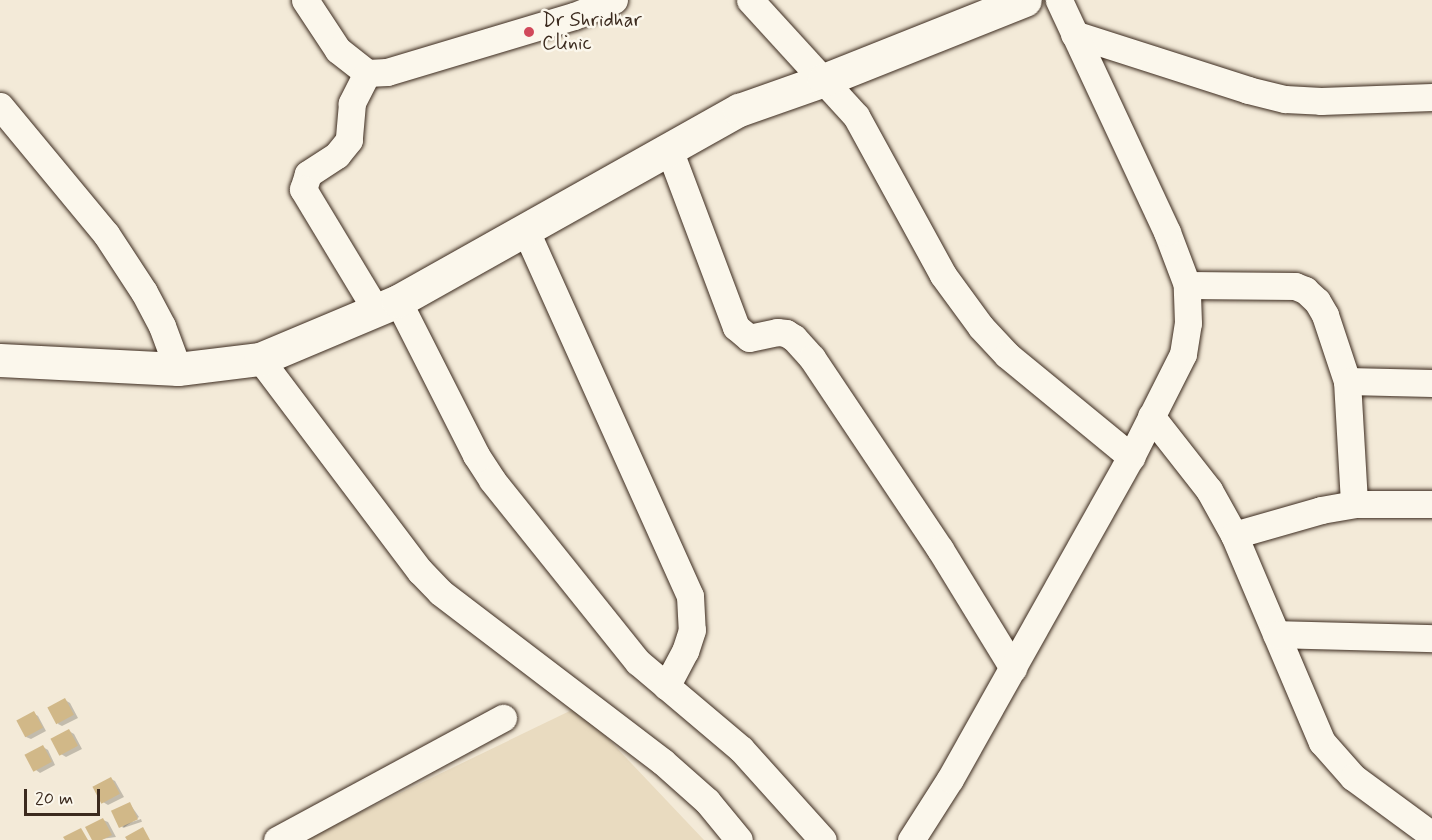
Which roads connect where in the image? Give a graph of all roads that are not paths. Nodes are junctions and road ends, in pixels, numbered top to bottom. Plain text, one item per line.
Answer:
1 (305, 0) edge
2 (614, 0) edge
3 (750, 0) edge
4 (1024, 0) edge
5 (1059, 0) edge
6 (1074, 34) junction
7 (367, 72) junction
8 (824, 80) junction
9 (1432, 97) edge
10 (0, 106) edge
11 (669, 149) junction
12 (526, 231) junction
13 (1187, 285) junction
14 (387, 306) junction
15 (260, 359) junction
16 (0, 360) edge
17 (178, 369) junction
18 (1347, 381) junction
19 (1432, 382) edge
20 (1151, 416) junction
21 (1131, 457) junction
22 (1354, 504) junction
23 (1432, 504) edge
24 (1234, 535) junction
25 (1276, 634) junction
26 (1432, 638) edge
27 (1013, 669) junction
28 (666, 686) junction
29 (503, 718) dead end
30 (1432, 835) edge
31 (292, 836) edge
32 (739, 840) edge
33 (823, 840) edge
34 (911, 840) edge

1 - 7 street
2 - 7 street
3 - 8 street
4 - 8 main road
5 - 6 street
6 - 9 street
6 - 13 street
7 - 14 street
8 - 11 main road
8 - 21 street
10 - 17 street
11 - 12 main road
11 - 27 street
12 - 14 main road
12 - 28 street
13 - 18 street
13 - 20 street
14 - 15 main road
14 - 28 street
15 - 17 main road
15 - 32 street
16 - 17 main road
18 - 19 street
18 - 22 street
20 - 21 street
20 - 24 street
21 - 27 street
22 - 23 street
22 - 24 street
24 - 25 street
25 - 26 street
25 - 30 street
27 - 34 street
28 - 33 street
29 - 31 street

